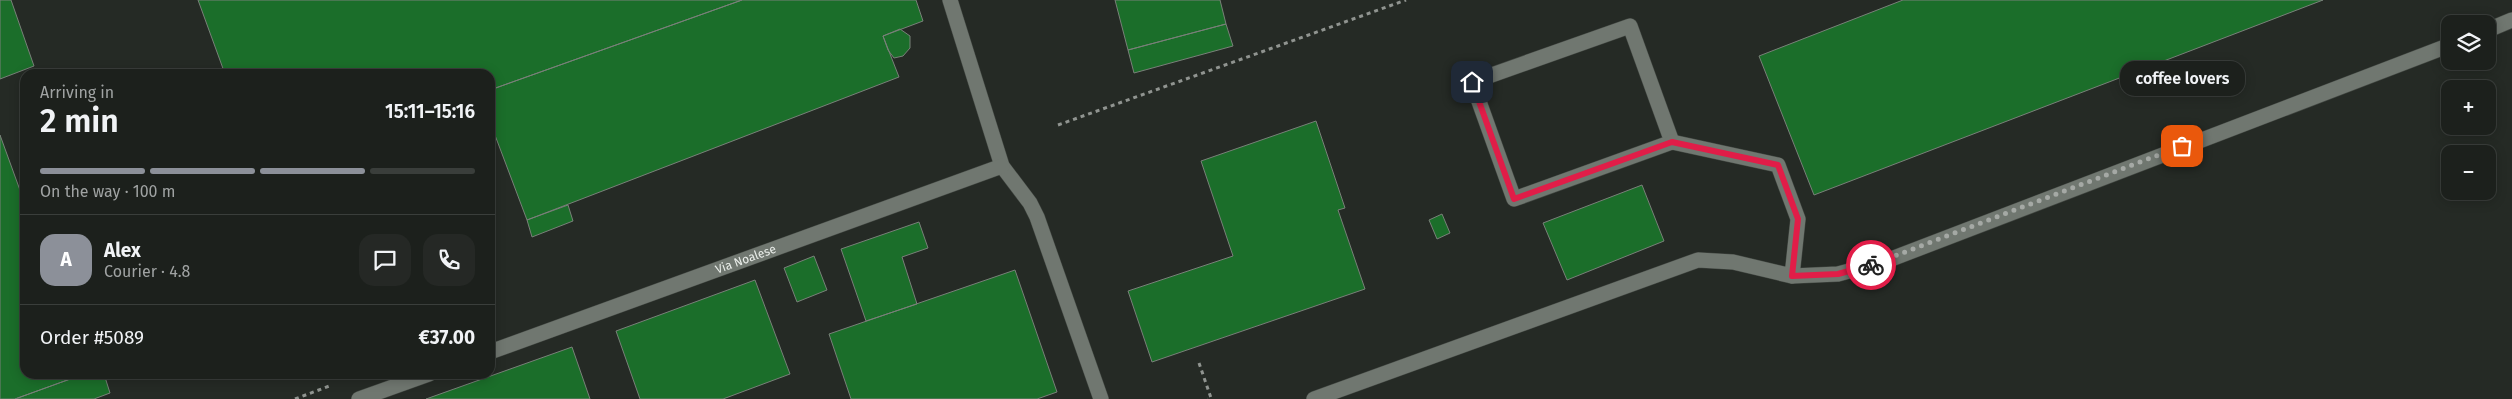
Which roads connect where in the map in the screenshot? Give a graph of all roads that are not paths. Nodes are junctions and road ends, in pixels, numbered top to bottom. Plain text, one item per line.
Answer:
1 (950, 0) edge
2 (2512, 20) edge
3 (2496, 27) edge
4 (2441, 47) edge
5 (1672, 142) junction
6 (1002, 166) junction
7 (1792, 276) junction
8 (495, 350) edge
9 (415, 379) edge
10 (359, 399) edge
11 (1101, 399) edge
12 (1314, 399) edge

1 - 6 lane
2 - 3 lane
4 - 7 lane
5 - 5 lane
5 - 7 lane
6 - 8 lane, Via Noalese
6 - 11 lane
7 - 12 lane
9 - 10 lane

